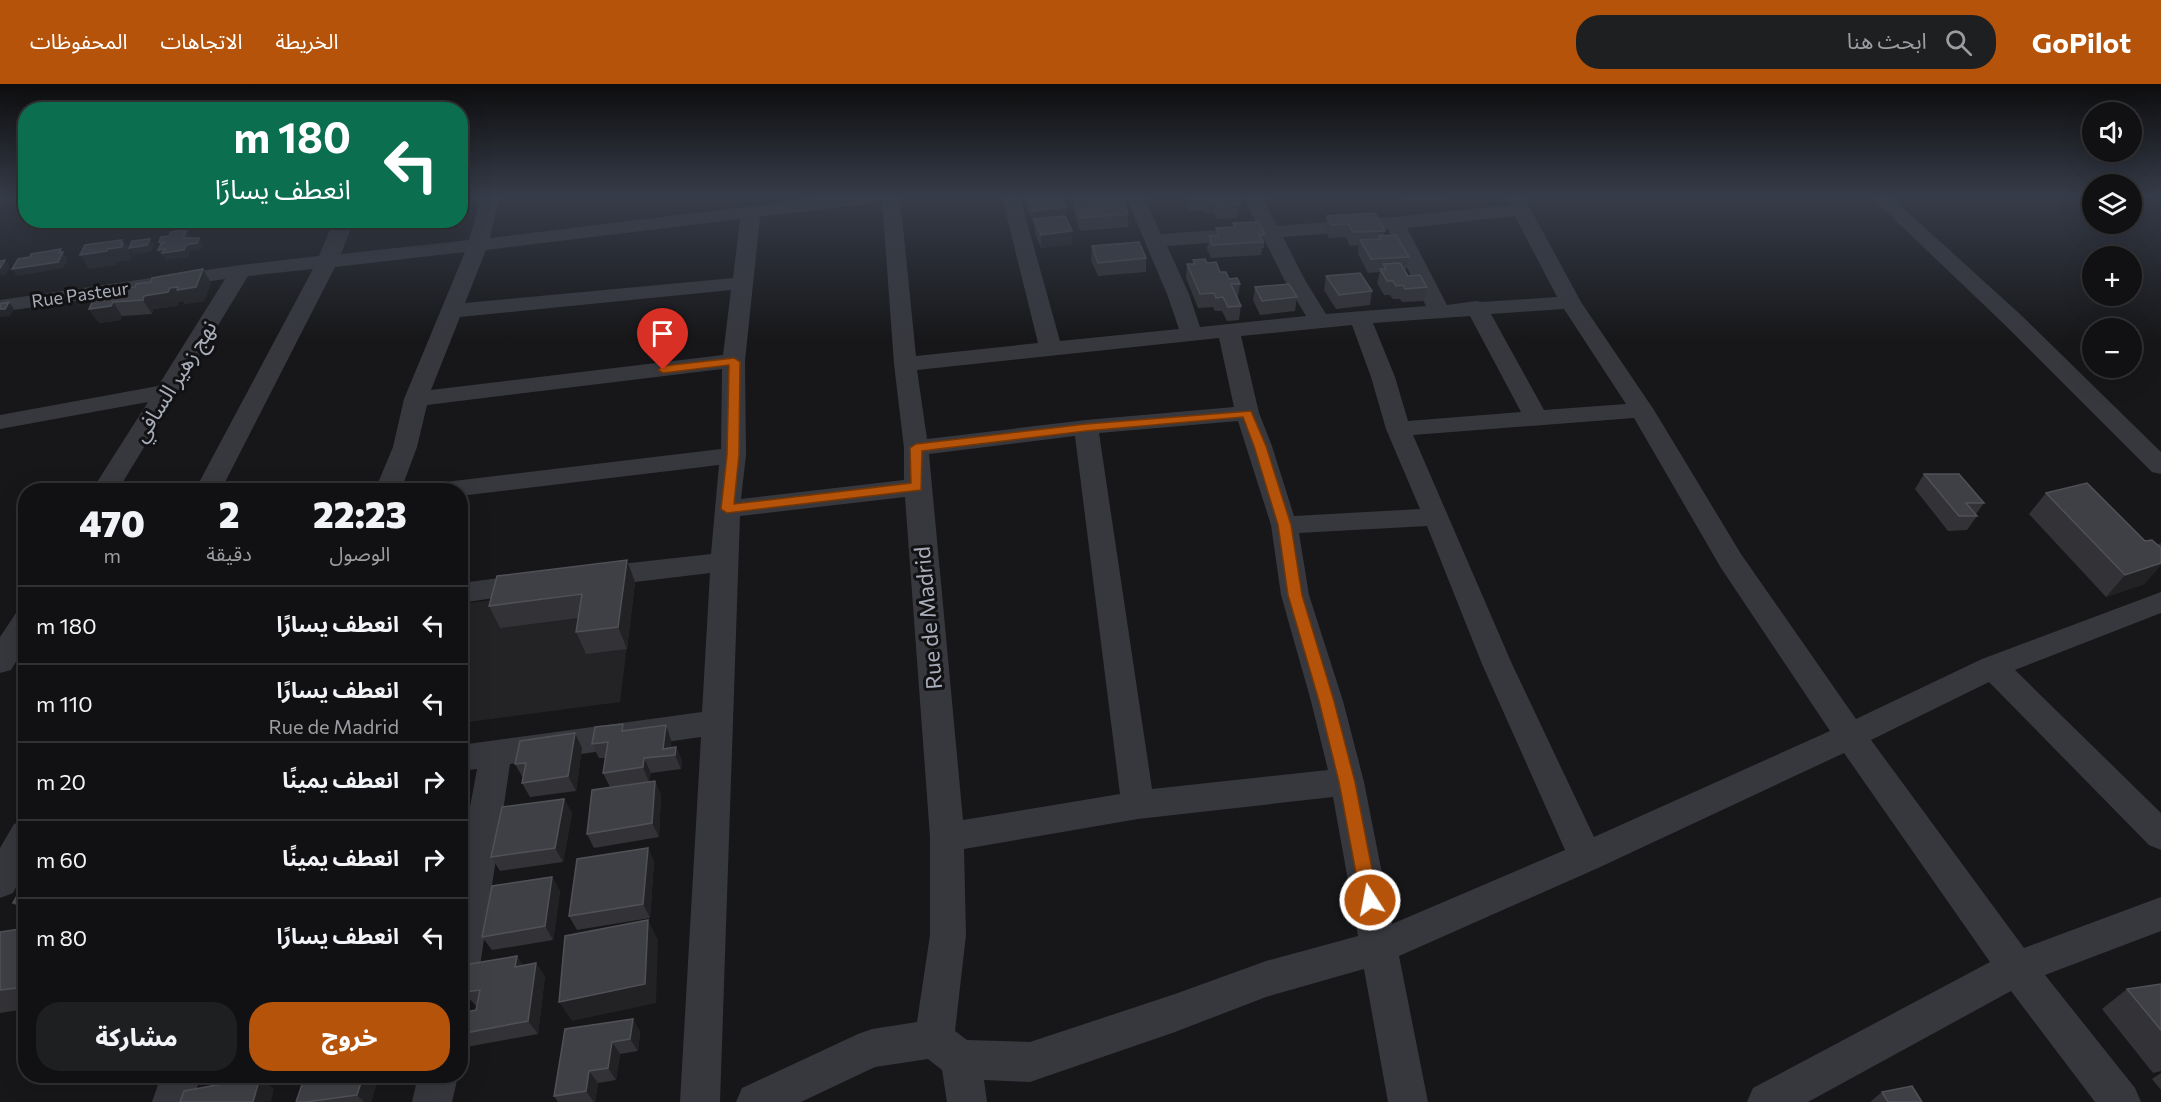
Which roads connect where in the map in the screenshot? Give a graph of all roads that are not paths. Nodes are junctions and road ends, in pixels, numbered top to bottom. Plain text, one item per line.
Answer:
1 (334, 245) edge
2 (478, 245) junction
3 (482, 245) edge
4 (747, 245) edge
5 (895, 245) edge
6 (1024, 245) edge
7 (1155, 245) edge
8 (1279, 245) edge
9 (1406, 245) edge
10 (1540, 245) edge
11 (1931, 245) edge
12 (328, 260) junction
13 (241, 271) junction
14 (742, 283) junction
15 (1570, 302) junction
16 (0, 306) edge
17 (1476, 307) junction
18 (452, 311) junction
19 (1439, 311) junction
20 (1360, 318) junction
21 (1319, 321) junction
22 (1229, 331) junction
23 (1192, 335) junction
24 (1050, 348) junction
25 (734, 362) junction
26 (905, 364) junction
27 (168, 391) junction
28 (416, 399) junction
29 (1642, 410) junction
30 (1247, 414) junction
31 (1536, 418) junction
32 (0, 422) edge
33 (1086, 427) junction
34 (1398, 429) junction
35 (916, 448) junction
36 (733, 455) junction
37 (2161, 466) edge
38 (109, 483) edge
39 (212, 483) edge
40 (391, 483) edge
41 (468, 487) edge
42 (917, 487) junction
43 (727, 509) junction
44 (1437, 517) junction
45 (1284, 525) junction
46 (725, 562) junction
47 (468, 591) edge
48 (2154, 613) edge
49 (18, 633) edge
50 (0, 662) edge
51 (1993, 667) junction
52 (717, 722) junction
53 (1850, 736) junction
54 (496, 752) junction
55 (468, 757) edge
56 (1347, 782) junction
57 (1138, 805) junction
58 (2161, 835) edge
59 (947, 837) junction
60 (18, 849) edge
61 (1586, 857) junction
62 (0, 882) edge
63 (2161, 913) edge
64 (468, 923) edge
65 (1379, 947) junction
66 (2016, 968) junction
67 (947, 1049) junction
68 (179, 1083) edge
69 (436, 1083) edge
70 (172, 1102) edge
71 (432, 1102) edge
72 (700, 1102) edge
73 (756, 1102) edge
74 (967, 1102) edge
75 (1408, 1102) edge
76 (1767, 1102) edge
77 (2121, 1102) edge

1 - 12 street
2 - 3 street, Rue Pasteur
2 - 12 street, Rue Pasteur
2 - 18 street
4 - 14 street
5 - 26 street, Rue de Madrid
6 - 24 street
7 - 23 street
8 - 21 street
9 - 19 street
10 - 15 street
11 - 37 street
12 - 13 street, Rue Pasteur
12 - 39 street
13 - 16 street, Rue Pasteur
13 - 27 street, نهج زهير السافي
14 - 18 street
14 - 25 street
15 - 17 street
15 - 29 street
17 - 19 street
17 - 31 street
18 - 28 street
19 - 20 street
20 - 21 street
20 - 34 street
21 - 22 street
22 - 23 street
22 - 30 street
23 - 24 street
24 - 26 street
25 - 28 street
25 - 36 street
26 - 35 street, Rue de Madrid
27 - 32 street
27 - 38 street, نهج زهير السافي
28 - 40 street
29 - 31 street
29 - 53 street
30 - 33 street
30 - 45 street
31 - 34 street
33 - 35 street
33 - 57 street
34 - 44 street
35 - 42 street, Rue de Madrid
36 - 41 street
36 - 43 street
42 - 43 street
42 - 59 street, Rue de Madrid
43 - 46 street
44 - 45 street
44 - 61 street
45 - 56 street
46 - 47 street
46 - 52 street
48 - 51 street
49 - 50 street
51 - 53 street
51 - 58 street
52 - 54 street
52 - 72 street
53 - 61 street
53 - 66 street
54 - 55 street
54 - 64 street
56 - 57 street
56 - 65 street
57 - 59 street
59 - 67 street, Rue de Madrid
60 - 62 street
61 - 65 street
63 - 66 street
65 - 67 street
65 - 75 street
66 - 76 street
66 - 77 street
67 - 73 street
67 - 74 street, Rue de Madrid
68 - 70 street
69 - 71 street

